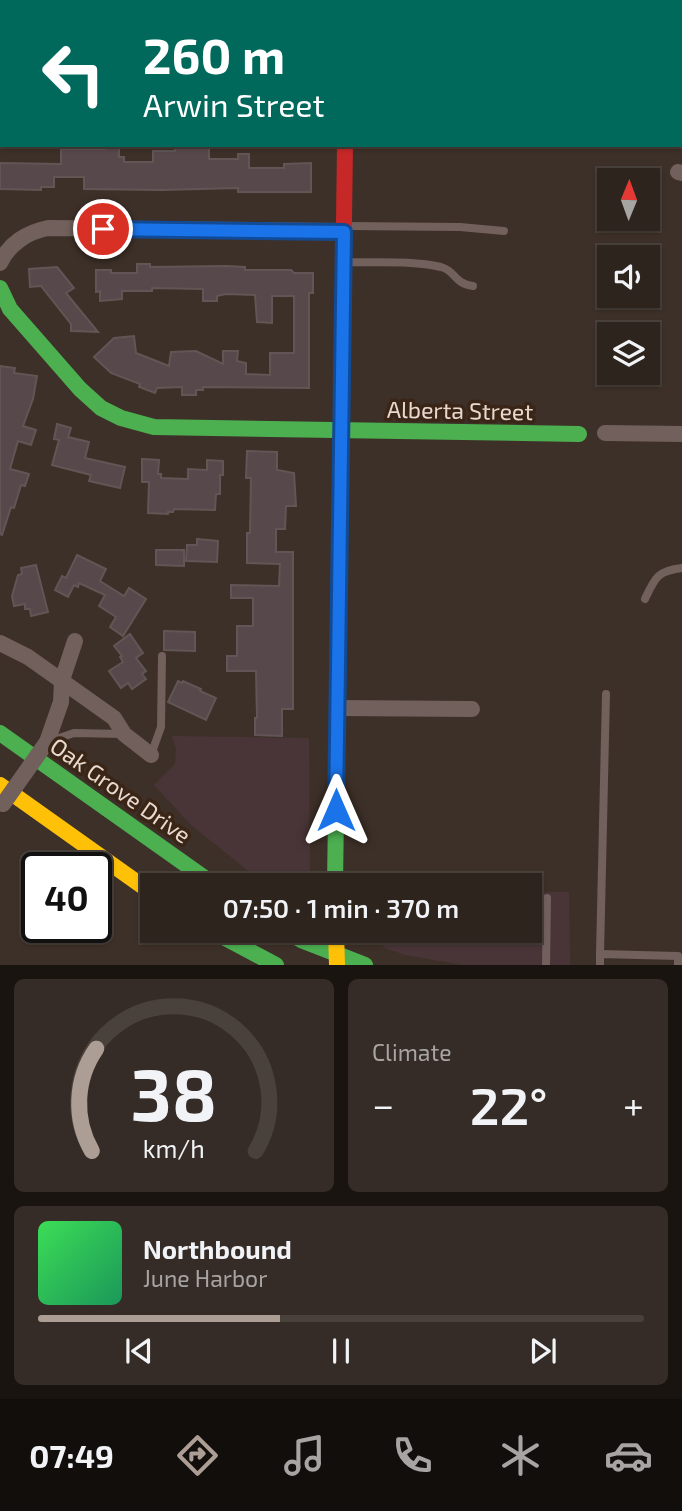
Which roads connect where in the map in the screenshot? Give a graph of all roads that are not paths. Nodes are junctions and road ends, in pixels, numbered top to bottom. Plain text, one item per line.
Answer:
1 (345, 147) edge
2 (344, 229) junction
3 (504, 231) dead end
4 (344, 262) junction
5 (0, 263) edge
6 (473, 286) dead end
7 (0, 288) edge
8 (341, 431) junction
9 (605, 433) dead end
10 (579, 434) dead end
11 (682, 434) edge
12 (682, 568) edge
13 (645, 599) dead end
14 (75, 641) dead end
15 (0, 643) edge
16 (162, 656) dead end
17 (62, 680) junction
18 (606, 694) dead end
19 (337, 708) junction
20 (472, 709) dead end
21 (0, 733) edge
22 (124, 734) junction
23 (47, 742) junction
24 (151, 755) joint
25 (0, 785) edge
26 (1, 806) edge
27 (198, 873) edge
28 (335, 873) edge
29 (140, 885) edge
30 (547, 898) dead end
31 (233, 943) edge
32 (307, 943) edge
33 (600, 954) junction
34 (337, 959) edge
35 (276, 965) edge
36 (365, 965) edge
37 (546, 965) edge
38 (600, 965) edge
39 (678, 965) edge

1 - 2 street
2 - 3 lane
2 - 4 street
2 - 5 street
4 - 6 lane
4 - 8 street
7 - 8 street, Alberta Street
8 - 10 street, Alberta Street
8 - 19 street
9 - 11 street
12 - 13 lane
14 - 17 street
15 - 17 street
16 - 24 lane
17 - 22 street
17 - 23 street
18 - 33 lane
19 - 20 street
19 - 28 street
21 - 27 street, Oak Grove Drive
22 - 23 lane
22 - 24 street
23 - 26 street, bridge
25 - 29 street
30 - 37 lane
31 - 35 street
32 - 34 street
33 - 38 lane
33 - 39 lane
34 - 36 street

